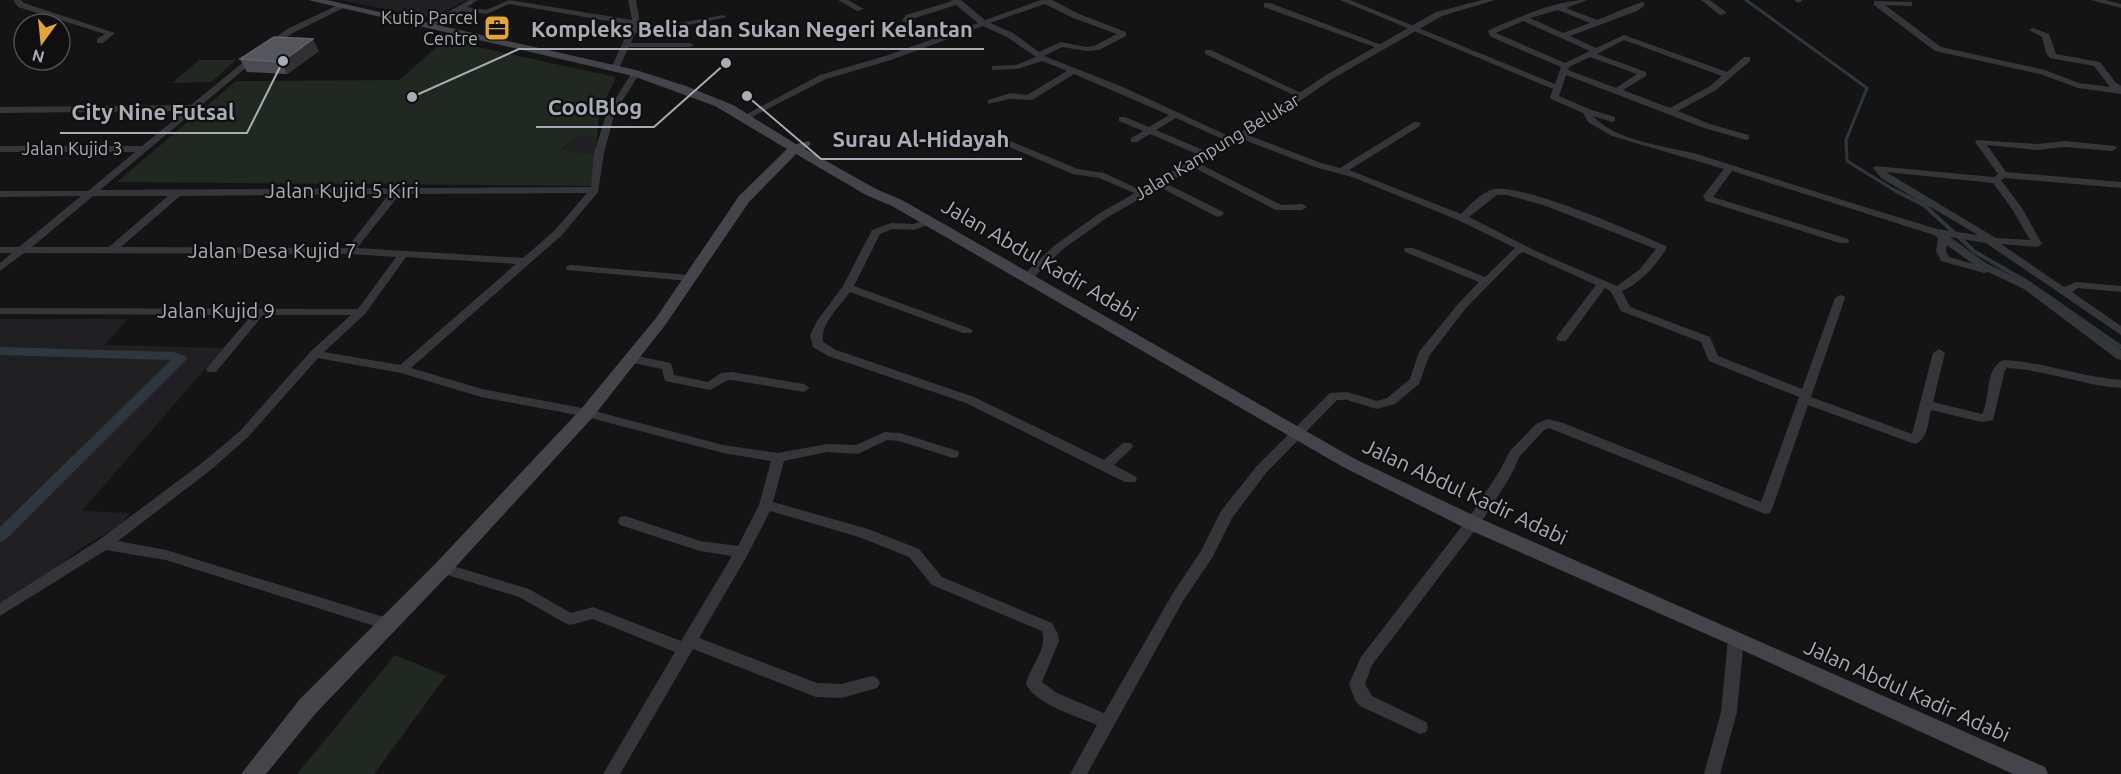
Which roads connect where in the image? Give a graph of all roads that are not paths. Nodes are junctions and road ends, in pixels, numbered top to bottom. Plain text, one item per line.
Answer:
1 (17, 0) edge
2 (313, 0) edge
3 (474, 0) edge
4 (632, 0) edge
5 (842, 0) edge
6 (1046, 0) edge
7 (1344, 0) edge
8 (1491, 0) edge
9 (1583, 0) edge
10 (1705, 0) edge
11 (2095, 0) edge
12 (510, 1) edge
13 (957, 1) edge
14 (1641, 4) dead end
15 (1909, 4) dead end
16 (1267, 5) dead end
17 (2121, 6) edge
18 (340, 7) junction
19 (458, 8) junction
20 (1560, 8) junction
21 (860, 9) dead end
22 (1723, 14) dead end
23 (723, 17) dead end
24 (1523, 18) junction
25 (906, 21) dead end
26 (983, 23) junction
27 (1597, 24) junction
28 (428, 26) junction
29 (634, 27) junction
30 (1416, 30) junction
31 (2033, 30) dead end
32 (1563, 36) junction
33 (100, 41) dead end
34 (627, 45) junction
35 (690, 45) dead end
36 (1383, 47) junction
37 (1208, 52) dead end
38 (1593, 52) junction
39 (1041, 57) junction
40 (1747, 58) dead end
41 (615, 68) junction
42 (995, 68) dead end
43 (1565, 69) junction
44 (1073, 71) junction
45 (636, 73) junction
46 (1729, 76) junction
47 (1558, 88) junction
48 (1618, 90) junction
49 (2121, 91) edge
50 (1303, 96) junction
51 (991, 102) dead end
52 (719, 104) junction
53 (194, 108) junction
54 (0, 110) edge
55 (1586, 111) junction
56 (1671, 111) junction
57 (749, 115) junction
58 (1175, 115) junction
59 (1612, 118) dead end
60 (1122, 119) dead end
61 (1417, 124) dead end
62 (1148, 131) junction
63 (1746, 137) dead end
64 (1237, 138) junction
65 (1134, 140) dead end
66 (1010, 144) dead end
67 (798, 145) junction
68 (2112, 148) dead end
69 (0, 149) edge
70 (145, 149) junction
71 (1207, 155) junction
72 (1192, 164) junction
73 (1729, 169) junction
74 (1343, 170) junction
75 (2000, 177) junction
76 (1159, 183) junction
77 (2121, 185) edge
78 (595, 190) junction
79 (397, 191) junction
80 (178, 192) junction
81 (1142, 193) junction
82 (0, 194) edge
83 (90, 194) junction
84 (1302, 207) dead end
85 (1219, 214) dead end
86 (1462, 218) junction
87 (930, 221) junction
88 (1941, 234) junction
89 (1987, 240) junction
90 (1844, 241) dead end
91 (1523, 248) junction
92 (0, 250) edge
93 (21, 250) junction
94 (112, 250) junction
95 (1409, 250) dead end
96 (350, 251) junction
97 (403, 254) junction
98 (523, 261) junction
99 (0, 268) edge
100 (571, 268) dead end
101 (2000, 273) junction
102 (1027, 278) junction
103 (689, 279) junction
104 (1486, 281) junction
105 (1603, 283) junction
106 (848, 287) junction
107 (2121, 289) edge
108 (1616, 290) junction
109 (2066, 291) junction
110 (1840, 298) dead end
111 (261, 310) junction
112 (0, 311) edge
113 (361, 312) junction
114 (2121, 330) edge
115 (967, 331) dead end
116 (1562, 338) dead end
117 (1939, 353) dead end
118 (315, 354) junction
119 (2121, 356) edge
120 (633, 359) junction
121 (212, 369) dead end
122 (402, 369) junction
123 (2121, 384) edge
124 (804, 388) dead end
125 (1805, 397) junction
126 (1926, 405) junction
127 (587, 413) junction
128 (1296, 433) junction
129 (1127, 446) dead end
130 (953, 454) dead end
131 (777, 458) junction
132 (1105, 466) junction
133 (1130, 479) dead end
134 (766, 505) junction
135 (625, 521) dead end
136 (1472, 523) junction
137 (104, 544) junction
138 (742, 552) junction
139 (443, 568) junction
140 (0, 610) edge
141 (387, 624) junction
142 (1736, 638) junction
143 (688, 645) junction
144 (872, 683) dead end
145 (1106, 721) junction
146 (1420, 727) dead end
147 (2031, 773) edge
148 (252, 774) edge
149 (611, 774) edge
150 (1078, 774) edge
151 (1712, 774) edge

1 - 33 street
2 - 18 main road, Jalan Abdul Kadir Adabi
3 - 19 street
4 - 29 street
5 - 21 street
6 - 26 street
6 - 39 street
7 - 30 street
8 - 30 street, Jalan Kampung Belukar
9 - 20 street
10 - 22 street
11 - 17 street
12 - 19 street
12 - 29 street
13 - 25 street
13 - 26 street
14 - 27 street
15 - 49 street
16 - 36 street
18 - 28 main road, Jalan Abdul Kadir Adabi
18 - 53 street
19 - 28 street
20 - 24 street
20 - 27 street
23 - 29 street
24 - 32 street
24 - 43 street
26 - 39 street
26 - 57 street
27 - 32 street
28 - 41 main road, Jalan Abdul Kadir Adabi
29 - 34 street
30 - 36 street, Jalan Kampung Belukar
30 - 47 street
31 - 49 street
32 - 38 street
34 - 35 street
34 - 41 street
36 - 50 street, Jalan Kampung Belukar
37 - 50 street
38 - 43 street
38 - 46 street
38 - 48 street
39 - 42 street
39 - 44 street
40 - 46 street
41 - 45 main road, Jalan Abdul Kadir Adabi
43 - 47 street
43 - 48 street
44 - 51 street
44 - 58 street
45 - 52 main road, Jalan Abdul Kadir Adabi
45 - 78 street
46 - 56 street
47 - 55 street
48 - 56 street
50 - 64 street, Jalan Kampung Belukar
52 - 57 main road, Jalan Abdul Kadir Adabi
52 - 67 main road, Jalan Abdul Kadir Adabi
53 - 54 street
53 - 70 street
55 - 59 street
55 - 73 street
56 - 63 street
57 - 67 main road, Jalan Abdul Kadir Adabi
58 - 62 street
58 - 64 street
60 - 62 street
61 - 74 street
62 - 65 street
62 - 71 street
64 - 71 street, Jalan Kampung Belukar
64 - 74 street
66 - 81 street
67 - 87 main road, Jalan Abdul Kadir Adabi
67 - 103 main road
68 - 75 street
69 - 70 street, Jalan Kujid 3
70 - 83 street
71 - 72 street, Jalan Kampung Belukar
72 - 76 street, Jalan Kampung Belukar
72 - 84 street
73 - 88 street
73 - 90 street
74 - 86 street
75 - 77 street
75 - 89 street
75 - 89 street
76 - 81 street, Jalan Kampung Belukar
76 - 85 street
78 - 79 street, Jalan Kujid 5 Kiri
78 - 98 street
79 - 80 street, Jalan Kujid 5 Kiri
79 - 96 street
80 - 83 street, Jalan Kujid 5 Kiri
80 - 94 street
81 - 102 street, Jalan Kampung Belukar
82 - 83 street, Jalan Kujid 5 Kiri
83 - 93 street
86 - 91 street
86 - 108 street
87 - 102 main road, Jalan Abdul Kadir Adabi
87 - 106 street
88 - 89 street
88 - 101 street
88 - 101 street
89 - 109 street
91 - 104 street
91 - 105 street
92 - 93 street, Jalan Desa Kujid 7
93 - 94 street, Jalan Desa Kujid 7
93 - 99 street
94 - 96 street, Jalan Desa Kujid 7
95 - 104 street
96 - 97 street, Jalan Desa Kujid 7
97 - 98 street, Jalan Desa Kujid 7
97 - 113 street
98 - 122 street
100 - 103 street
101 - 119 street
102 - 128 main road, Jalan Abdul Kadir Adabi
103 - 120 main road
104 - 128 street
105 - 108 street
105 - 116 street
106 - 115 street
106 - 132 street
107 - 109 street
108 - 125 street
109 - 114 street
110 - 125 street
111 - 112 street, Jalan Kujid 9
111 - 113 street, Jalan Kujid 9
111 - 121 street
113 - 118 street
117 - 126 street
118 - 122 street
118 - 137 street
120 - 124 street
120 - 127 main road
122 - 127 street
123 - 126 street
125 - 126 street
125 - 136 street
127 - 131 street
127 - 139 main road
128 - 136 main road, Jalan Abdul Kadir Adabi
128 - 145 street
129 - 132 street
130 - 131 street
131 - 134 street
132 - 133 street
134 - 138 street
134 - 145 street
135 - 138 street
136 - 142 main road, Jalan Abdul Kadir Adabi
136 - 146 street
137 - 140 street
137 - 141 street
138 - 143 street
139 - 141 main road
139 - 143 street
141 - 148 main road
142 - 147 main road, Jalan Abdul Kadir Adabi
142 - 151 street
143 - 144 street
143 - 149 street
145 - 150 street

